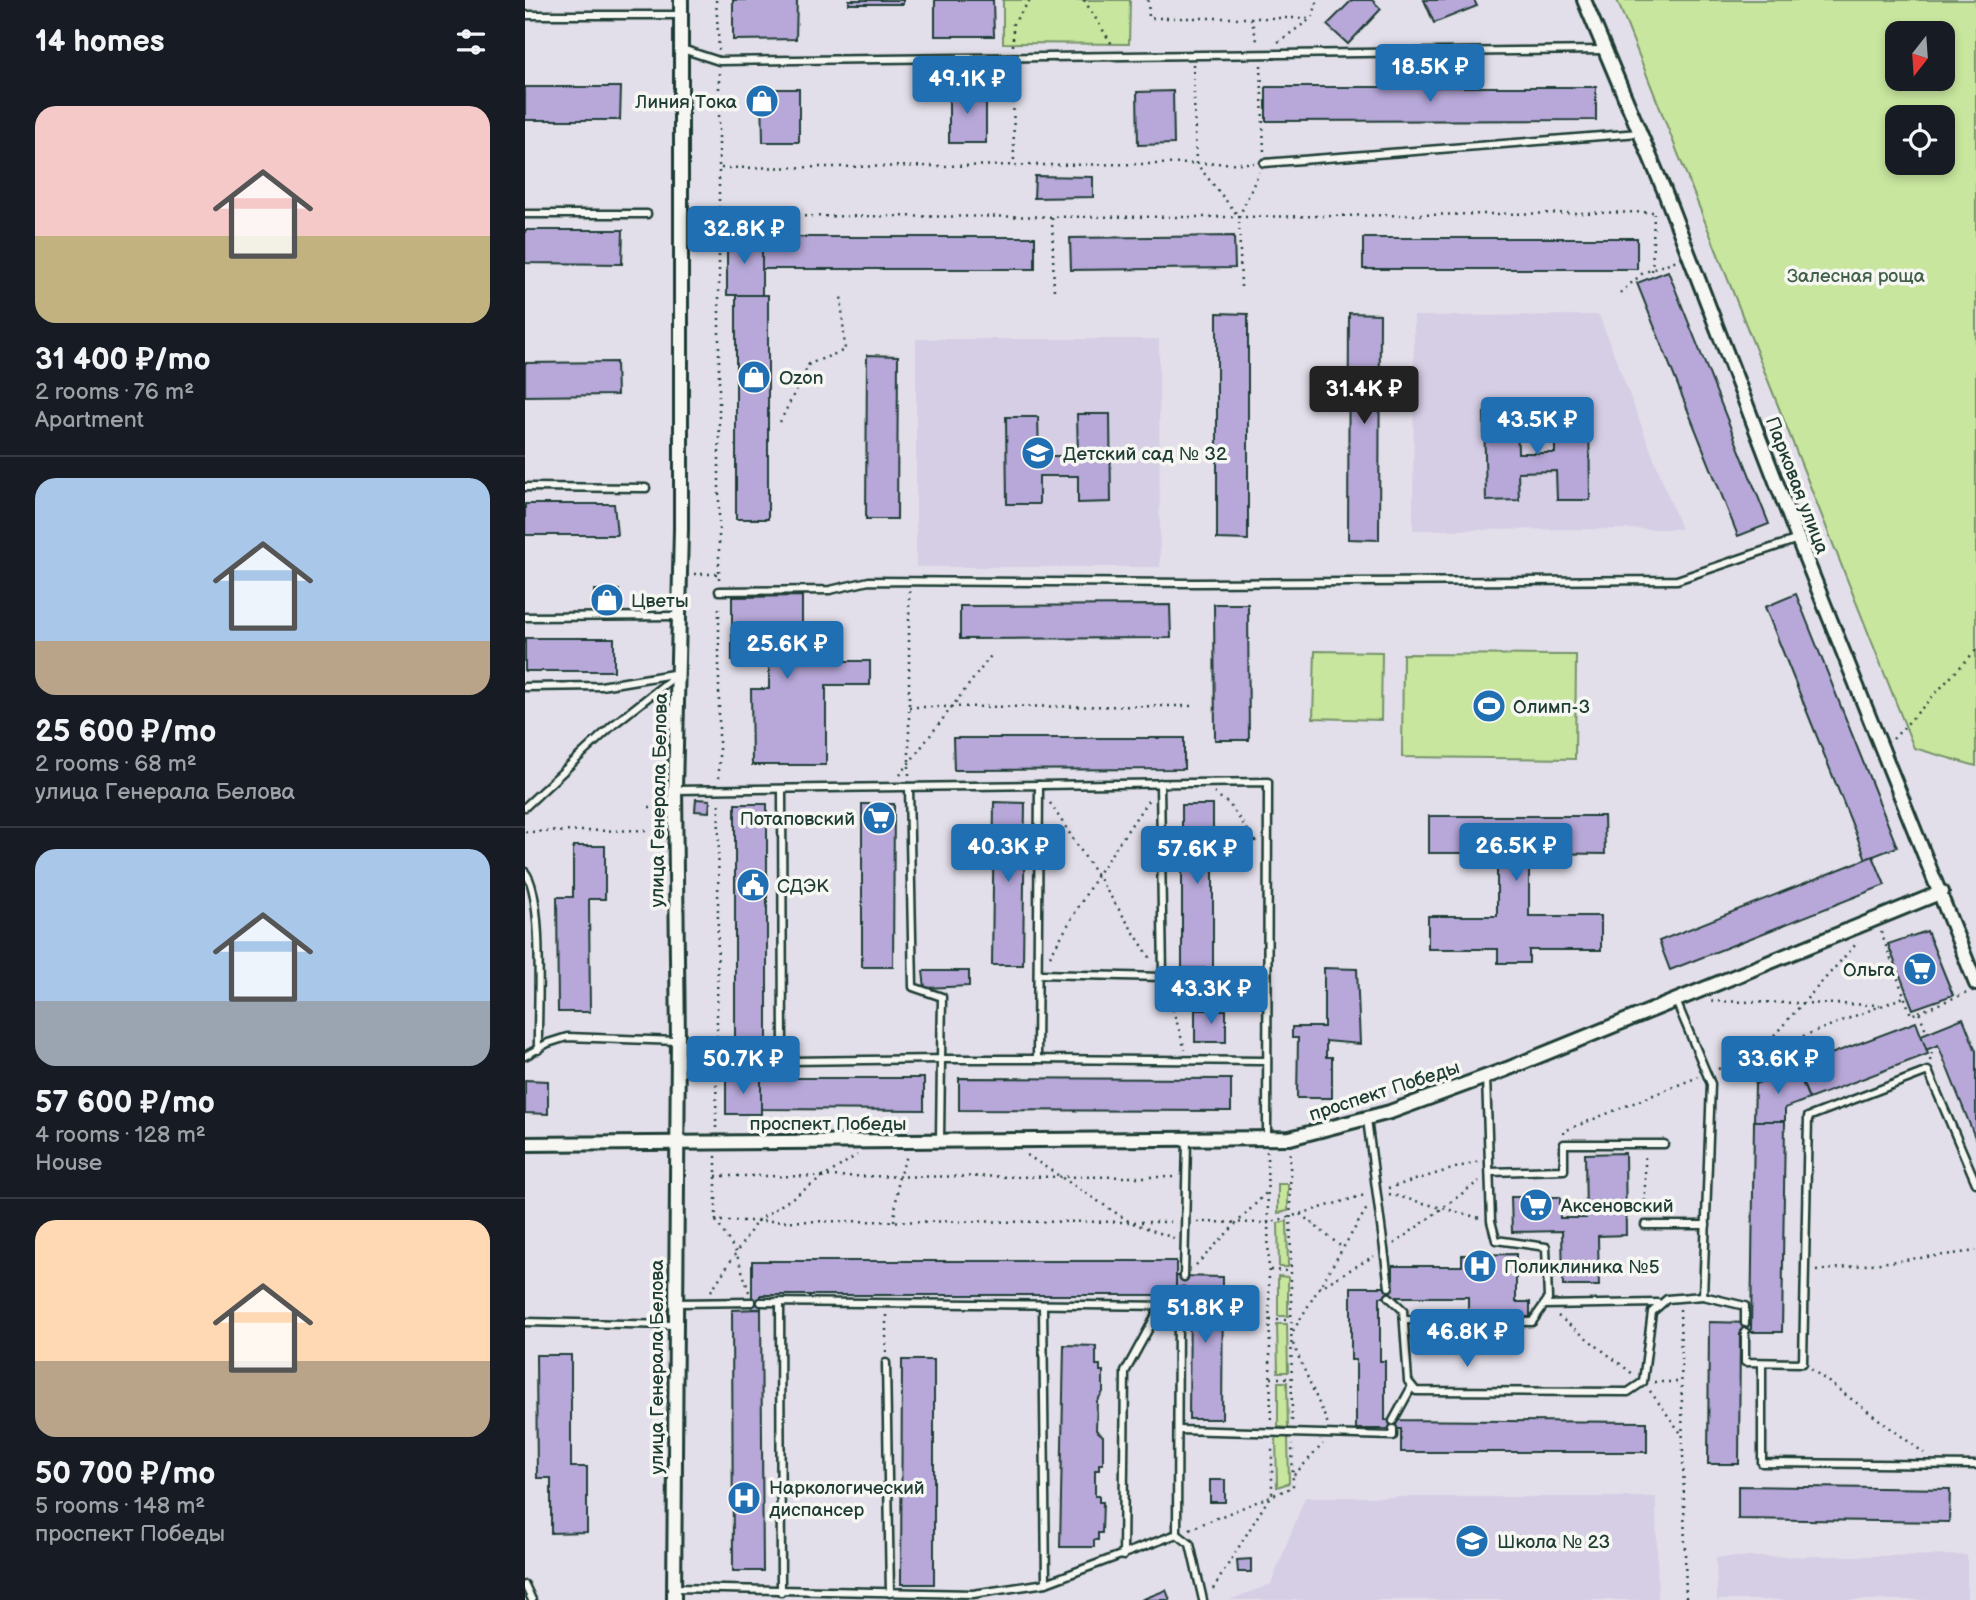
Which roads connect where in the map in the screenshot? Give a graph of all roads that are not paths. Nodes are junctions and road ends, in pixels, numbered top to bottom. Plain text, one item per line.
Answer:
1 (681, 0) edge
2 (1584, 0) edge
3 (525, 15) edge
4 (682, 15) junction
5 (682, 49) junction
6 (1604, 51) junction
7 (1640, 133) junction
8 (1264, 163) road end
9 (525, 214) edge
10 (647, 214) dead end
11 (525, 487) edge
12 (646, 488) dead end
13 (1798, 539) junction
14 (719, 591) road end
15 (680, 616) junction
16 (525, 617) edge
17 (679, 673) junction
18 (525, 687) edge
19 (1160, 782) junction
20 (1039, 785) junction
21 (909, 787) junction
22 (782, 789) junction
23 (675, 790) junction
24 (525, 807) edge
25 (525, 872) edge
26 (1942, 892) junction
27 (1266, 971) junction
28 (1039, 974) junction
29 (1163, 977) junction
30 (1976, 986) edge
31 (1676, 1001) junction
32 (678, 1041) junction
33 (538, 1050) junction
34 (525, 1056) edge
35 (941, 1059) junction
36 (1037, 1059) junction
37 (1265, 1060) junction
38 (1486, 1077) junction
39 (1367, 1119) junction
40 (676, 1141) junction
41 (1187, 1141) junction
42 (1267, 1141) junction
43 (940, 1143) junction
44 (525, 1144) edge
45 (1664, 1144) dead end
46 (1490, 1172) junction
47 (1976, 1183) edge
48 (1645, 1225) road end
49 (1706, 1225) junction
50 (1184, 1277) road end
51 (1389, 1287) dead end
52 (1184, 1292) dead end
53 (1703, 1296) junction
54 (1389, 1297) dead end
55 (752, 1302) road end
56 (761, 1302) dead end
57 (780, 1302) junction
58 (675, 1303) junction
59 (1658, 1303) junction
60 (1043, 1305) junction
61 (1544, 1305) junction
62 (1161, 1306) junction
63 (1178, 1306) junction
64 (1405, 1320) junction
65 (525, 1322) edge
66 (1745, 1323) dead end
67 (675, 1325) junction
68 (1745, 1332) dead end
69 (886, 1363) road end
70 (1762, 1363) junction
71 (1411, 1388) junction
72 (1394, 1421) dead end
73 (1393, 1429) dead end
74 (1178, 1430) junction
75 (1976, 1465) edge
76 (1177, 1534) junction
77 (1123, 1556) junction
78 (1046, 1583) junction
79 (525, 1585) edge
80 (781, 1592) junction
81 (890, 1593) junction
82 (674, 1594) edge
83 (813, 1596) edge
84 (532, 1600) edge
85 (1205, 1600) edge

1 - 4 street, улица Генерала Белова
2 - 6 street, Парковая улица
3 - 4 lane
4 - 5 street, улица Генерала Белова
5 - 6 lane
5 - 15 street, улица Генерала Белова
6 - 7 street, Парковая улица
7 - 8 lane
7 - 13 street, Парковая улица
9 - 10 lane
11 - 12 lane
13 - 14 lane
13 - 26 street, Парковая улица
15 - 16 lane
15 - 17 street, улица Генерала Белова
17 - 18 lane
17 - 23 street, улица Генерала Белова
17 - 24 lane
19 - 20 lane
19 - 27 lane
19 - 29 lane
20 - 21 lane
20 - 28 lane
21 - 22 lane
21 - 35 lane
22 - 23 lane
22 - 35 lane
23 - 32 street, улица Генерала Белова
25 - 33 lane
26 - 30 street, Парковая улица
26 - 31 street, проспект Победы
27 - 29 lane
27 - 37 lane
28 - 29 lane
28 - 36 lane
31 - 38 street, проспект Победы
31 - 49 lane
32 - 33 lane
32 - 40 street, улица Генерала Белова
33 - 34 lane
35 - 36 lane
35 - 43 lane
36 - 37 lane
37 - 42 lane
38 - 39 street, проспект Победы
38 - 46 lane
39 - 42 street, проспект Победы
39 - 51 lane
40 - 43 street, проспект Победы
40 - 44 street, проспект Победы
40 - 58 street, улица Генерала Белова
41 - 42 street, проспект Победы
41 - 43 street, проспект Победы
41 - 50 lane
45 - 46 lane
46 - 61 lane
47 - 70 lane
48 - 49 lane
49 - 53 lane
52 - 63 lane
53 - 59 lane
53 - 66 lane
54 - 64 lane
55 - 58 lane
56 - 57 lane
57 - 60 lane
57 - 80 lane
58 - 67 street, улица Генерала Белова
59 - 61 lane
59 - 71 lane
60 - 62 lane
60 - 78 lane
61 - 64 lane
62 - 63 lane
62 - 77 lane
63 - 74 lane
64 - 71 lane
65 - 67 lane
67 - 82 street, улица Генерала Белова
68 - 70 lane
69 - 81 lane
70 - 75 lane
71 - 72 lane
73 - 74 lane
74 - 76 lane
76 - 77 lane
76 - 85 lane
77 - 78 lane
78 - 81 lane
79 - 84 lane
80 - 82 lane
80 - 83 lane
81 - 83 lane

